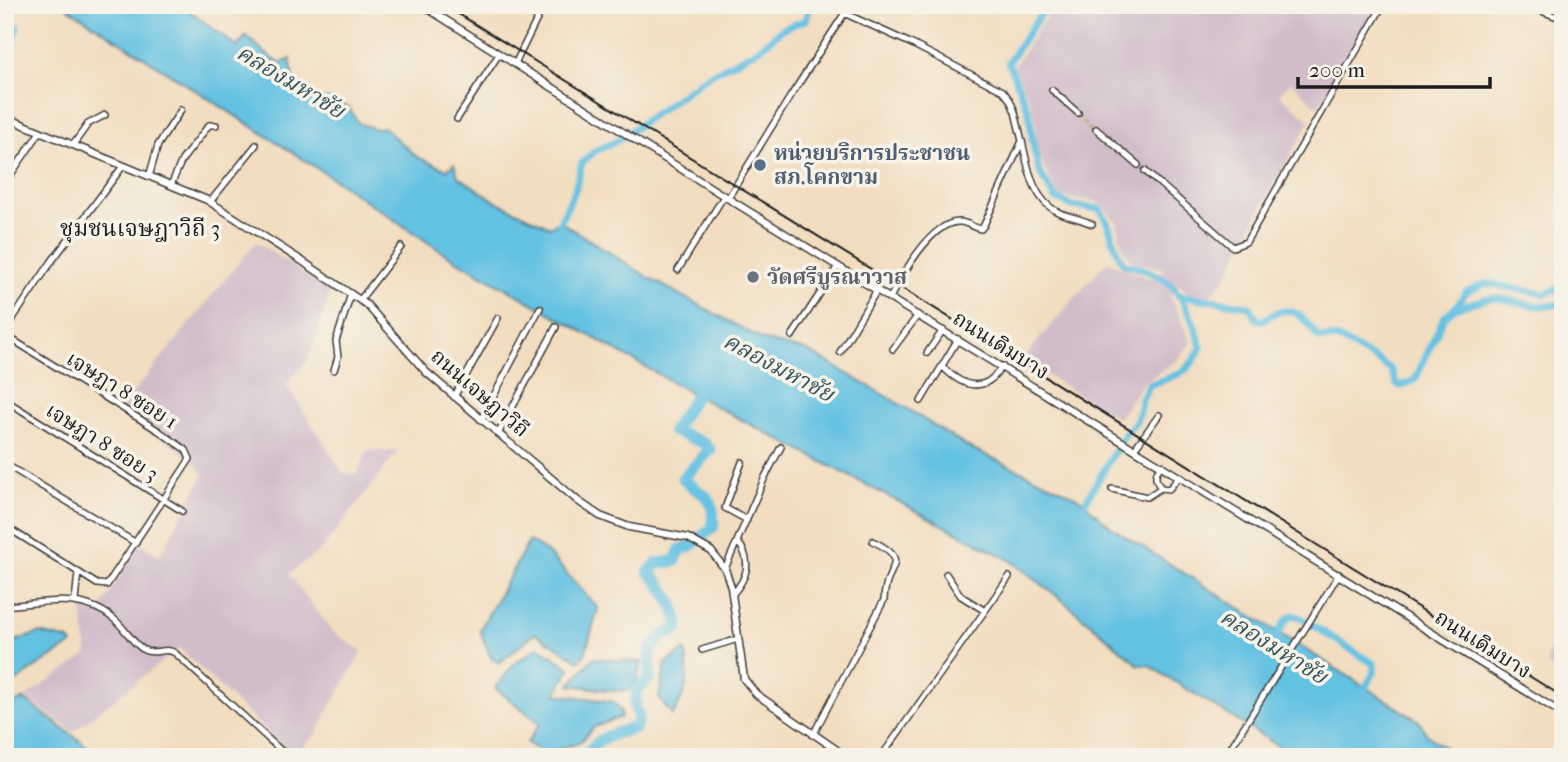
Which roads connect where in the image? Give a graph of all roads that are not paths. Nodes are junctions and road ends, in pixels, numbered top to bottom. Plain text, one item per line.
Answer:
1 (422, 5) edge
2 (544, 5) edge
3 (850, 5) edge
4 (1383, 5) edge
5 (1527, 6) edge
6 (844, 13) junction
7 (1563, 19) edge
8 (499, 54) junction
9 (515, 64) junction
10 (1052, 90) dead end
11 (181, 110) dead end
12 (1078, 113) tunnel mouth
13 (105, 115) dead end
14 (5, 117) edge
15 (457, 119) dead end
16 (216, 125) dead end
17 (1096, 129) tunnel mouth
18 (40, 132) junction
19 (1022, 141) junction
20 (73, 145) junction
21 (256, 145) dead end
22 (1138, 165) dead end
23 (123, 166) junction
24 (1144, 170) dead end
25 (149, 177) junction
26 (5, 183) edge
27 (171, 185) junction
28 (726, 197) junction
29 (210, 202) junction
30 (1092, 224) dead end
31 (401, 247) dead end
32 (838, 266) junction
33 (678, 270) dead end
34 (877, 290) junction
35 (351, 294) junction
36 (891, 298) junction
37 (360, 300) junction
38 (541, 308) dead end
39 (918, 315) junction
40 (498, 318) dead end
41 (556, 327) dead end
42 (943, 330) junction
43 (5, 332) edge
44 (792, 337) dead end
45 (958, 339) junction
46 (893, 349) dead end
47 (840, 352) dead end
48 (927, 353) dead end
49 (942, 366) junction
50 (1002, 366) junction
51 (334, 370) dead end
52 (454, 397) junction
53 (5, 400) edge
54 (921, 401) dead end
55 (1159, 415) dead end
56 (481, 420) junction
57 (498, 434) junction
58 (781, 447) dead end
59 (1135, 448) junction
60 (743, 462) dead end
61 (5, 464) edge
62 (1162, 465) junction
63 (1180, 476) junction
64 (1161, 488) junction
65 (1112, 489) dead end
66 (163, 499) junction
67 (182, 511) dead end
68 (747, 520) junction
69 (5, 526) edge
70 (873, 541) dead end
71 (738, 542) junction
72 (136, 543) junction
73 (725, 569) junction
74 (78, 573) junction
75 (946, 574) dead end
76 (1339, 574) junction
77 (1009, 577) dead end
78 (732, 595) junction
79 (75, 601) junction
80 (5, 606) edge
81 (985, 611) junction
82 (738, 639) junction
83 (702, 650) dead end
84 (1563, 714) edge
85 (813, 735) junction
86 (288, 757) edge
87 (847, 757) edge
88 (881, 757) edge
89 (1225, 757) edge

1 - 8 street, ถนนเดิมบาง
2 - 9 street
3 - 6 street
4 - 24 street
5 - 7 street
6 - 19 street
6 - 28 street
8 - 9 street, ถนนเดิมบาง
8 - 15 street
9 - 28 street, ถนนเดิมบาง
10 - 12 street
11 - 25 street
13 - 20 street
14 - 18 street, ถนนเจษฎาวิถี
16 - 27 street
17 - 22 street
18 - 20 street, ถนนเจษฎาวิถี
18 - 26 street
19 - 30 street
19 - 36 street
20 - 23 street, ถนนเจษฎาวิถี
21 - 29 street
23 - 25 street, ถนนเจษฎาวิถี
23 - 43 street
25 - 27 street, ถนนเจษฎาวิถี
27 - 29 street, ถนนเจษฎาวิถี
28 - 32 street, ถนนเดิมบาง
28 - 33 street
29 - 35 street, ถนนเจษฎาวิถี
31 - 37 street
32 - 34 street, ถนนเดิมบาง
32 - 44 street
34 - 36 street, ถนนเดิมบาง
34 - 47 street
35 - 37 street, ถนนเจษฎาวิถี
35 - 51 street
36 - 39 street, ถนนเดิมบาง
37 - 52 street, ถนนเจษฎาวิถี
38 - 56 street
39 - 42 street, ถนนเดิมบาง
39 - 46 street
40 - 52 street
41 - 57 street
42 - 45 street, ถนนเดิมบาง
42 - 48 street
43 - 66 street, เจษฎา 8 ซอย 1
45 - 49 street
45 - 50 street, ถนนเดิมบาง
49 - 50 street
49 - 54 street
50 - 59 street, ถนนเดิมบาง
52 - 56 street, ถนนเจษฎาวิถี
53 - 66 street, เจษฎา 8 ซอย 3
55 - 59 street
56 - 57 street, ถนนเจษฎาวิถี
57 - 73 street, ถนนเจษฎาวิถี
58 - 68 street
59 - 62 street, ถนนเดิมบาง
60 - 68 street
61 - 72 street
62 - 63 street, ถนนเดิมบาง
62 - 64 street
63 - 64 street
63 - 76 street, ถนนเดิมบาง
64 - 65 street
66 - 67 street, เจษฎา 8 ซอย 3
66 - 72 street, เจษฎา 8 ซอย 1
68 - 71 street
69 - 74 street
70 - 85 street
71 - 73 street
71 - 78 street
72 - 74 street, เจษฎา 8 ซอย 1
73 - 78 street, ถนนเจษฎาวิถี
74 - 79 street
75 - 81 street
76 - 84 street, ถนนเดิมบาง
76 - 89 street
77 - 81 street
78 - 82 street, ถนนเจษฎาวิถี
79 - 80 street
79 - 86 street
81 - 88 street
82 - 83 street
82 - 85 street, ถนนเจษฎาวิถี
85 - 87 street, ถนนเจษฎาวิถี

